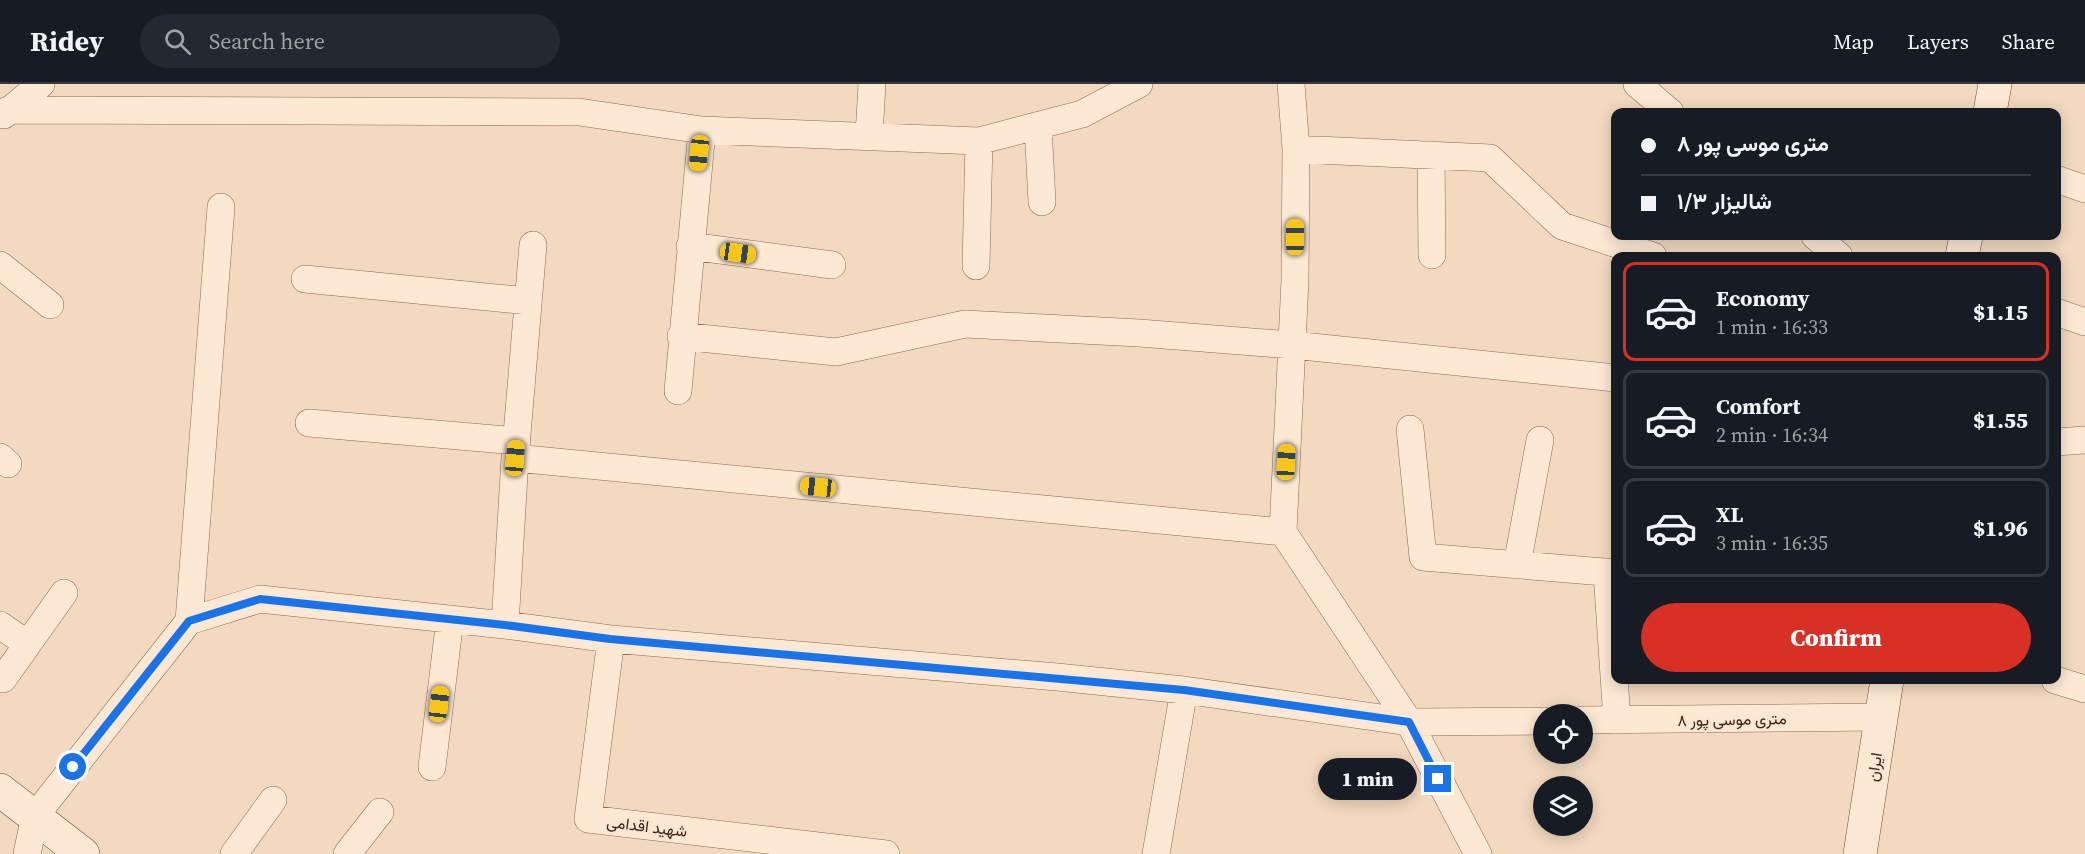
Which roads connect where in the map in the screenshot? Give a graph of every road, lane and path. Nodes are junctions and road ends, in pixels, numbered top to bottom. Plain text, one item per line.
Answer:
1 (41, 84) edge
2 (872, 84) edge
3 (1139, 84) edge
4 (1291, 84) edge
5 (1637, 84) edge
6 (1995, 84) edge
7 (1665, 108) edge
8 (1991, 108) edge
9 (4, 115) edge
10 (1038, 126) junction
11 (702, 130) junction
12 (869, 136) junction
13 (979, 141) junction
14 (1296, 149) junction
15 (1431, 155) junction
16 (2061, 180) edge
17 (2085, 189) edge
18 (1042, 202) dead end
19 (221, 207) dead end
20 (1820, 240) edge
21 (533, 245) dead end
22 (690, 246) junction
23 (1641, 252) edge
24 (1834, 252) edge
25 (1432, 255) dead end
26 (0, 265) edge
27 (832, 265) dead end
28 (976, 266) dead end
29 (305, 279) dead end
30 (528, 301) junction
31 (50, 305) dead end
32 (2061, 314) edge
33 (2085, 322) edge
34 (681, 336) junction
35 (1292, 345) junction
36 (1611, 377) edge
37 (678, 391) dead end
38 (309, 423) dead end
39 (1410, 429) dead end
40 (1540, 440) dead end
41 (2085, 440) edge
42 (2061, 442) edge
43 (516, 449) junction
44 (1283, 532) junction
45 (1517, 565) junction
46 (1611, 572) edge
47 (64, 593) dead end
48 (450, 619) junction
49 (189, 621) junction
50 (0, 625) edge
51 (505, 625) junction
52 (610, 639) junction
53 (27, 644) junction
54 (3, 679) dead end
55 (2061, 682) edge
56 (1616, 684) edge
57 (1886, 684) edge
58 (2085, 689) edge
59 (1184, 690) junction
60 (1882, 717) junction
61 (1593, 720) edge
62 (1617, 720) junction
63 (1533, 721) edge
64 (1409, 722) junction
65 (432, 767) dead end
66 (0, 790) edge
67 (273, 800) dead end
68 (380, 812) dead end
69 (35, 816) junction
70 (1865, 852) edge
71 (27, 854) edge
72 (83, 854) edge
73 (234, 854) edge
74 (347, 854) edge
75 (879, 854) edge
76 (1156, 854) edge
77 (1478, 854) edge

1 - 9 street
2 - 12 street
3 - 10 street
4 - 14 street
5 - 7 street
6 - 8 street
9 - 11 street
10 - 13 street
10 - 18 street
11 - 12 street
11 - 22 street
12 - 13 street
13 - 28 street
14 - 15 street
14 - 35 street
15 - 23 street
15 - 25 street
16 - 17 street
19 - 49 street
20 - 24 street
21 - 30 street
22 - 27 street
22 - 34 street
26 - 31 street
29 - 30 street
30 - 43 street
32 - 33 street
34 - 35 street
34 - 37 street
35 - 36 street
35 - 44 street
38 - 43 street
39 - 45 street
40 - 45 street
41 - 42 street
43 - 44 street
43 - 51 street
44 - 64 street
45 - 46 street
47 - 53 street
48 - 49 street
48 - 51 street
48 - 65 street
49 - 69 street
50 - 53 street
51 - 52 street
52 - 59 street
52 - 75 street, شهید اقدامی
53 - 54 street
55 - 58 street
56 - 62 street
57 - 60 street, ایران
59 - 64 street
59 - 76 street
60 - 62 street, ۸ متری موسی پور
60 - 70 street, ایران
61 - 62 street, ۸ متری موسی پور
63 - 64 street
64 - 77 street
66 - 69 street
67 - 73 street
68 - 74 street
69 - 71 street
69 - 72 street

